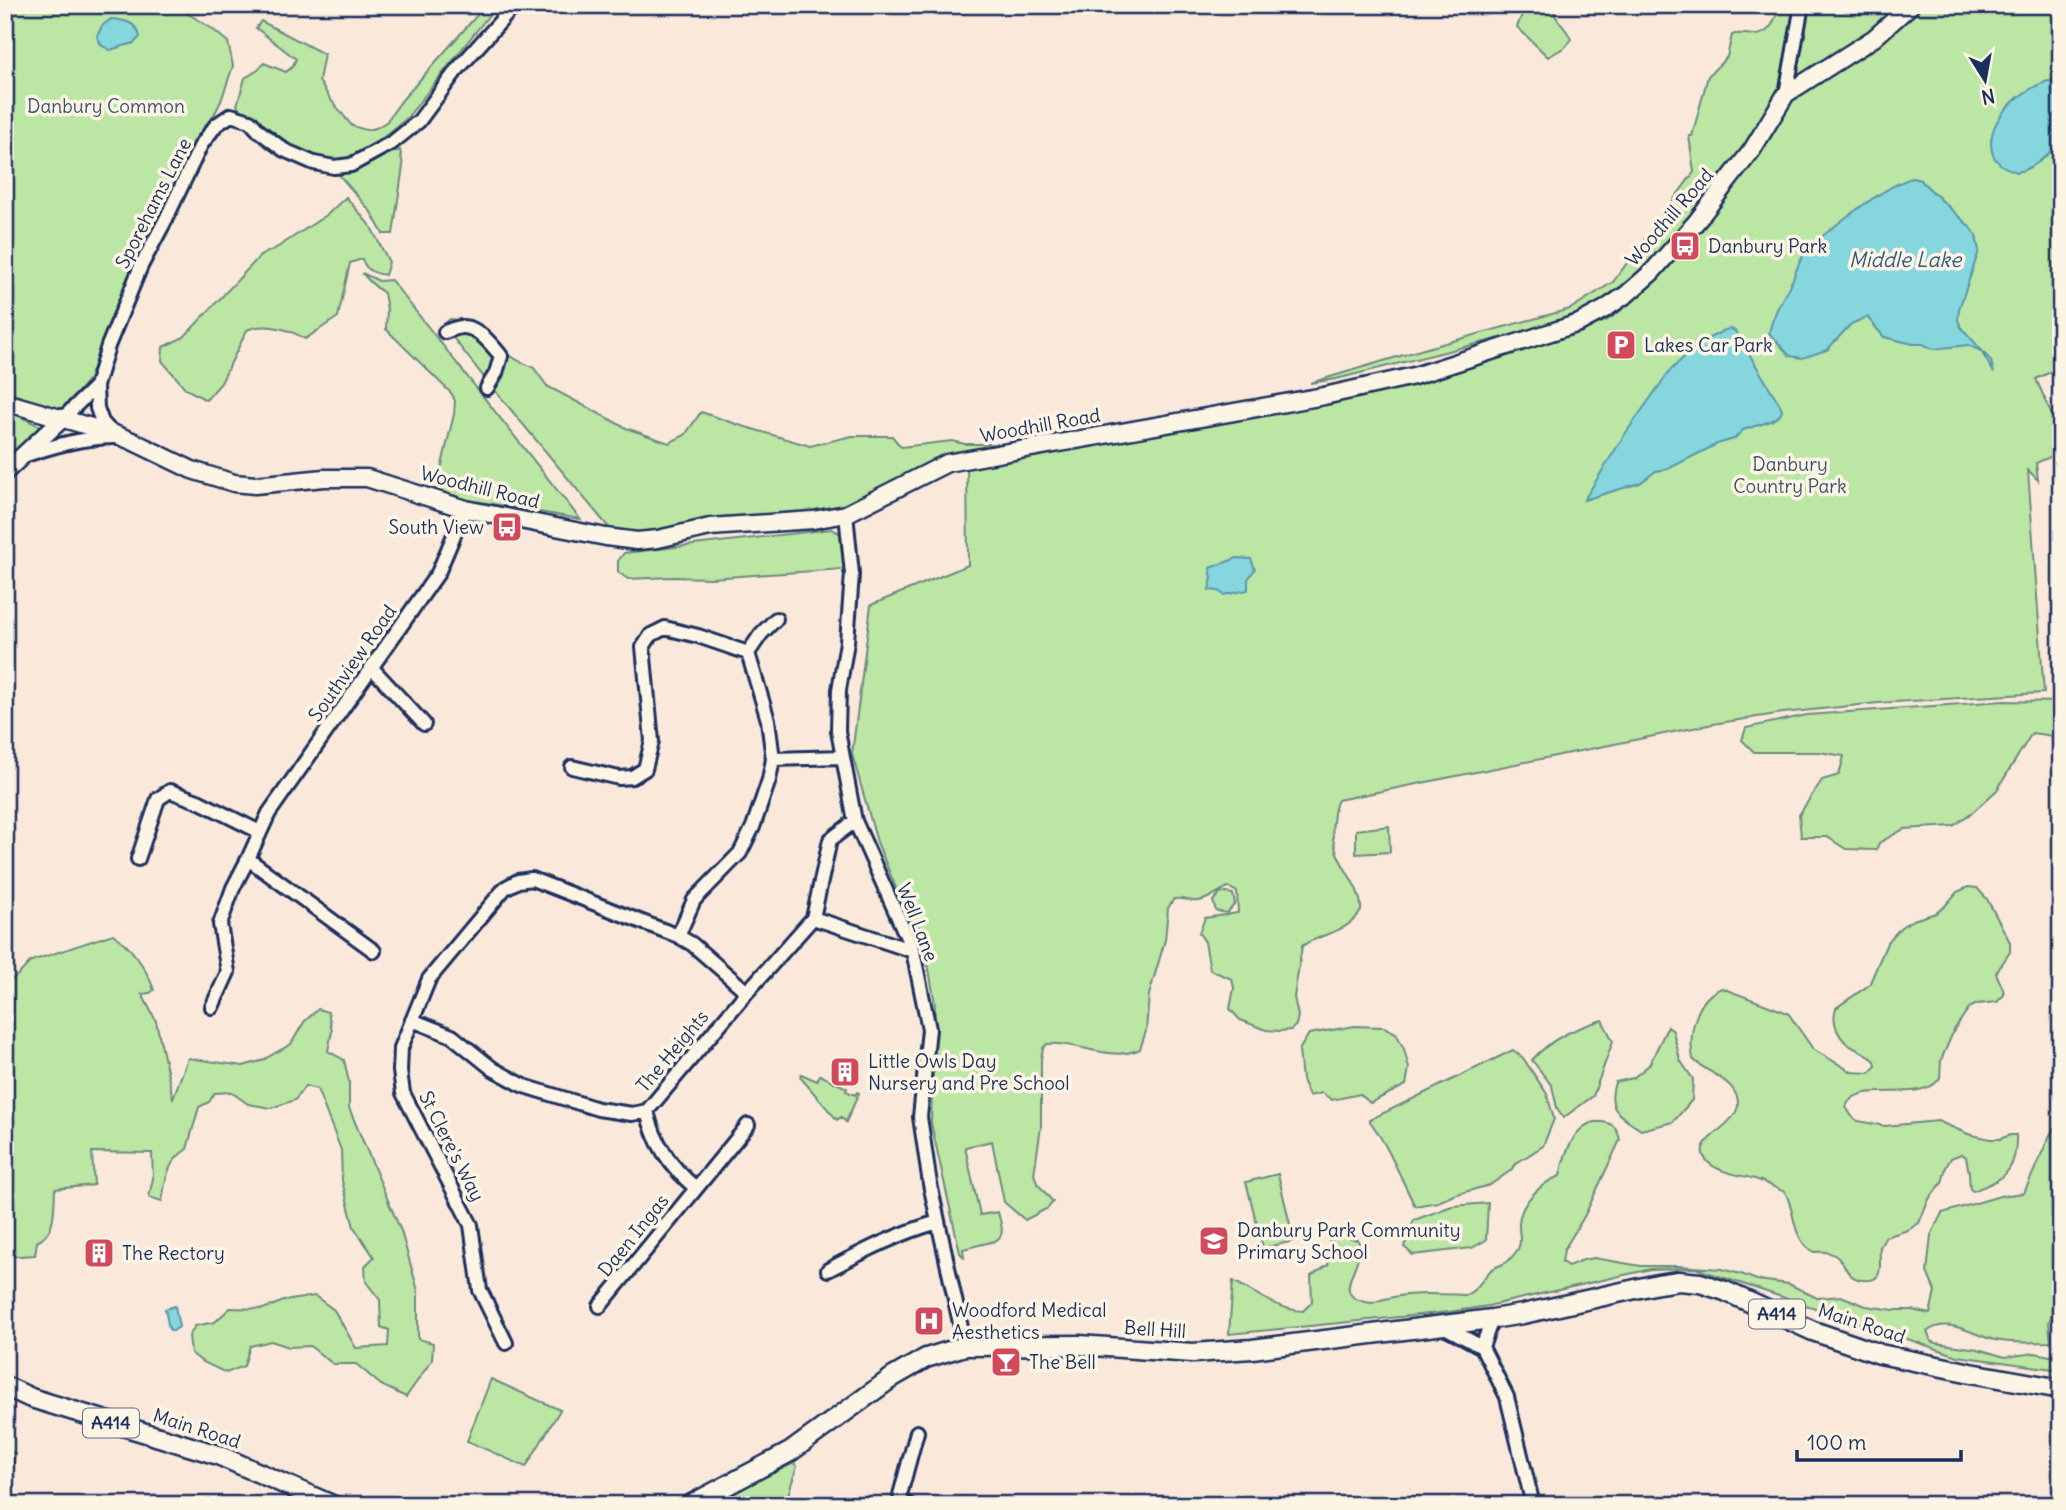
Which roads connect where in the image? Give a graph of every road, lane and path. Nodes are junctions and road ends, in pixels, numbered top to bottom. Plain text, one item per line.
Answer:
1 (515, 5) edge
2 (1802, 5) edge
3 (1911, 5) edge
4 (1786, 94) junction
5 (445, 332) dead end
6 (96, 386) junction
7 (487, 388) dead end
8 (5, 402) edge
9 (62, 419) junction
10 (116, 435) junction
11 (23, 457) junction
12 (5, 472) edge
13 (465, 509) junction
14 (846, 514) junction
15 (776, 619) dead end
16 (748, 653) junction
17 (372, 667) junction
18 (424, 724) dead end
19 (843, 757) junction
20 (773, 759) junction
21 (572, 767) dead end
22 (855, 821) junction
23 (260, 832) junction
24 (138, 859) dead end
25 (248, 859) junction
26 (813, 918) junction
27 (678, 936) junction
28 (373, 951) dead end
29 (913, 951) junction
30 (747, 992) junction
31 (212, 1007) dead end
32 (412, 1020) junction
33 (647, 1111) junction
34 (748, 1125) dead end
35 (696, 1188) junction
36 (938, 1222) junction
37 (828, 1270) dead end
38 (600, 1306) dead end
39 (1492, 1319) junction
40 (1443, 1326) junction
41 (506, 1343) dead end
42 (965, 1346) junction
43 (1482, 1347) junction
44 (5, 1386) edge
45 (2061, 1389) edge
46 (917, 1432) dead end
47 (332, 1505) edge
48 (690, 1505) edge
49 (909, 1505) edge
50 (1533, 1505) edge

1 - 6 street, Sporehams Lane
2 - 4 street
3 - 4 street, Woodhill Road
4 - 14 street, Woodhill Road
5 - 7 street
6 - 9 street, Sporehams Lane
6 - 10 street, Sporehams Lane
8 - 9 street, Woodhill Road
9 - 10 street, Woodhill Road
9 - 11 street
10 - 11 street
10 - 13 street, Woodhill Road
11 - 12 street
13 - 14 street, Woodhill Road
13 - 17 street, Southview Road
14 - 19 street, Well Lane
15 - 16 street
16 - 20 street
16 - 21 street
17 - 18 street
17 - 23 street, Southview Road
19 - 20 street
19 - 22 street, Well Lane
20 - 27 street
22 - 26 street, The Heights
22 - 29 street, Well Lane
23 - 24 street
23 - 25 street, Southview Road
25 - 28 street
25 - 31 street, Southview Road
26 - 29 street
26 - 30 street, The Heights
27 - 30 street, St Clere's Way
27 - 32 street, St Clere's Way
29 - 36 street, Well Lane
30 - 33 street, The Heights
32 - 33 street, The Heights
32 - 41 street, St Clere's Way
33 - 35 street, Daen Ingas
34 - 35 street, Daen Ingas
35 - 38 street, Daen Ingas
36 - 37 street
36 - 42 street, Well Lane
39 - 40 main road, Bell Hill / A414
39 - 43 street
39 - 45 main road, Main Road / A414
40 - 42 main road, Bell Hill / A414
40 - 43 street
42 - 48 main road, Bell Hill / A414
43 - 50 street
44 - 47 main road, Main Road / A414
46 - 49 street

